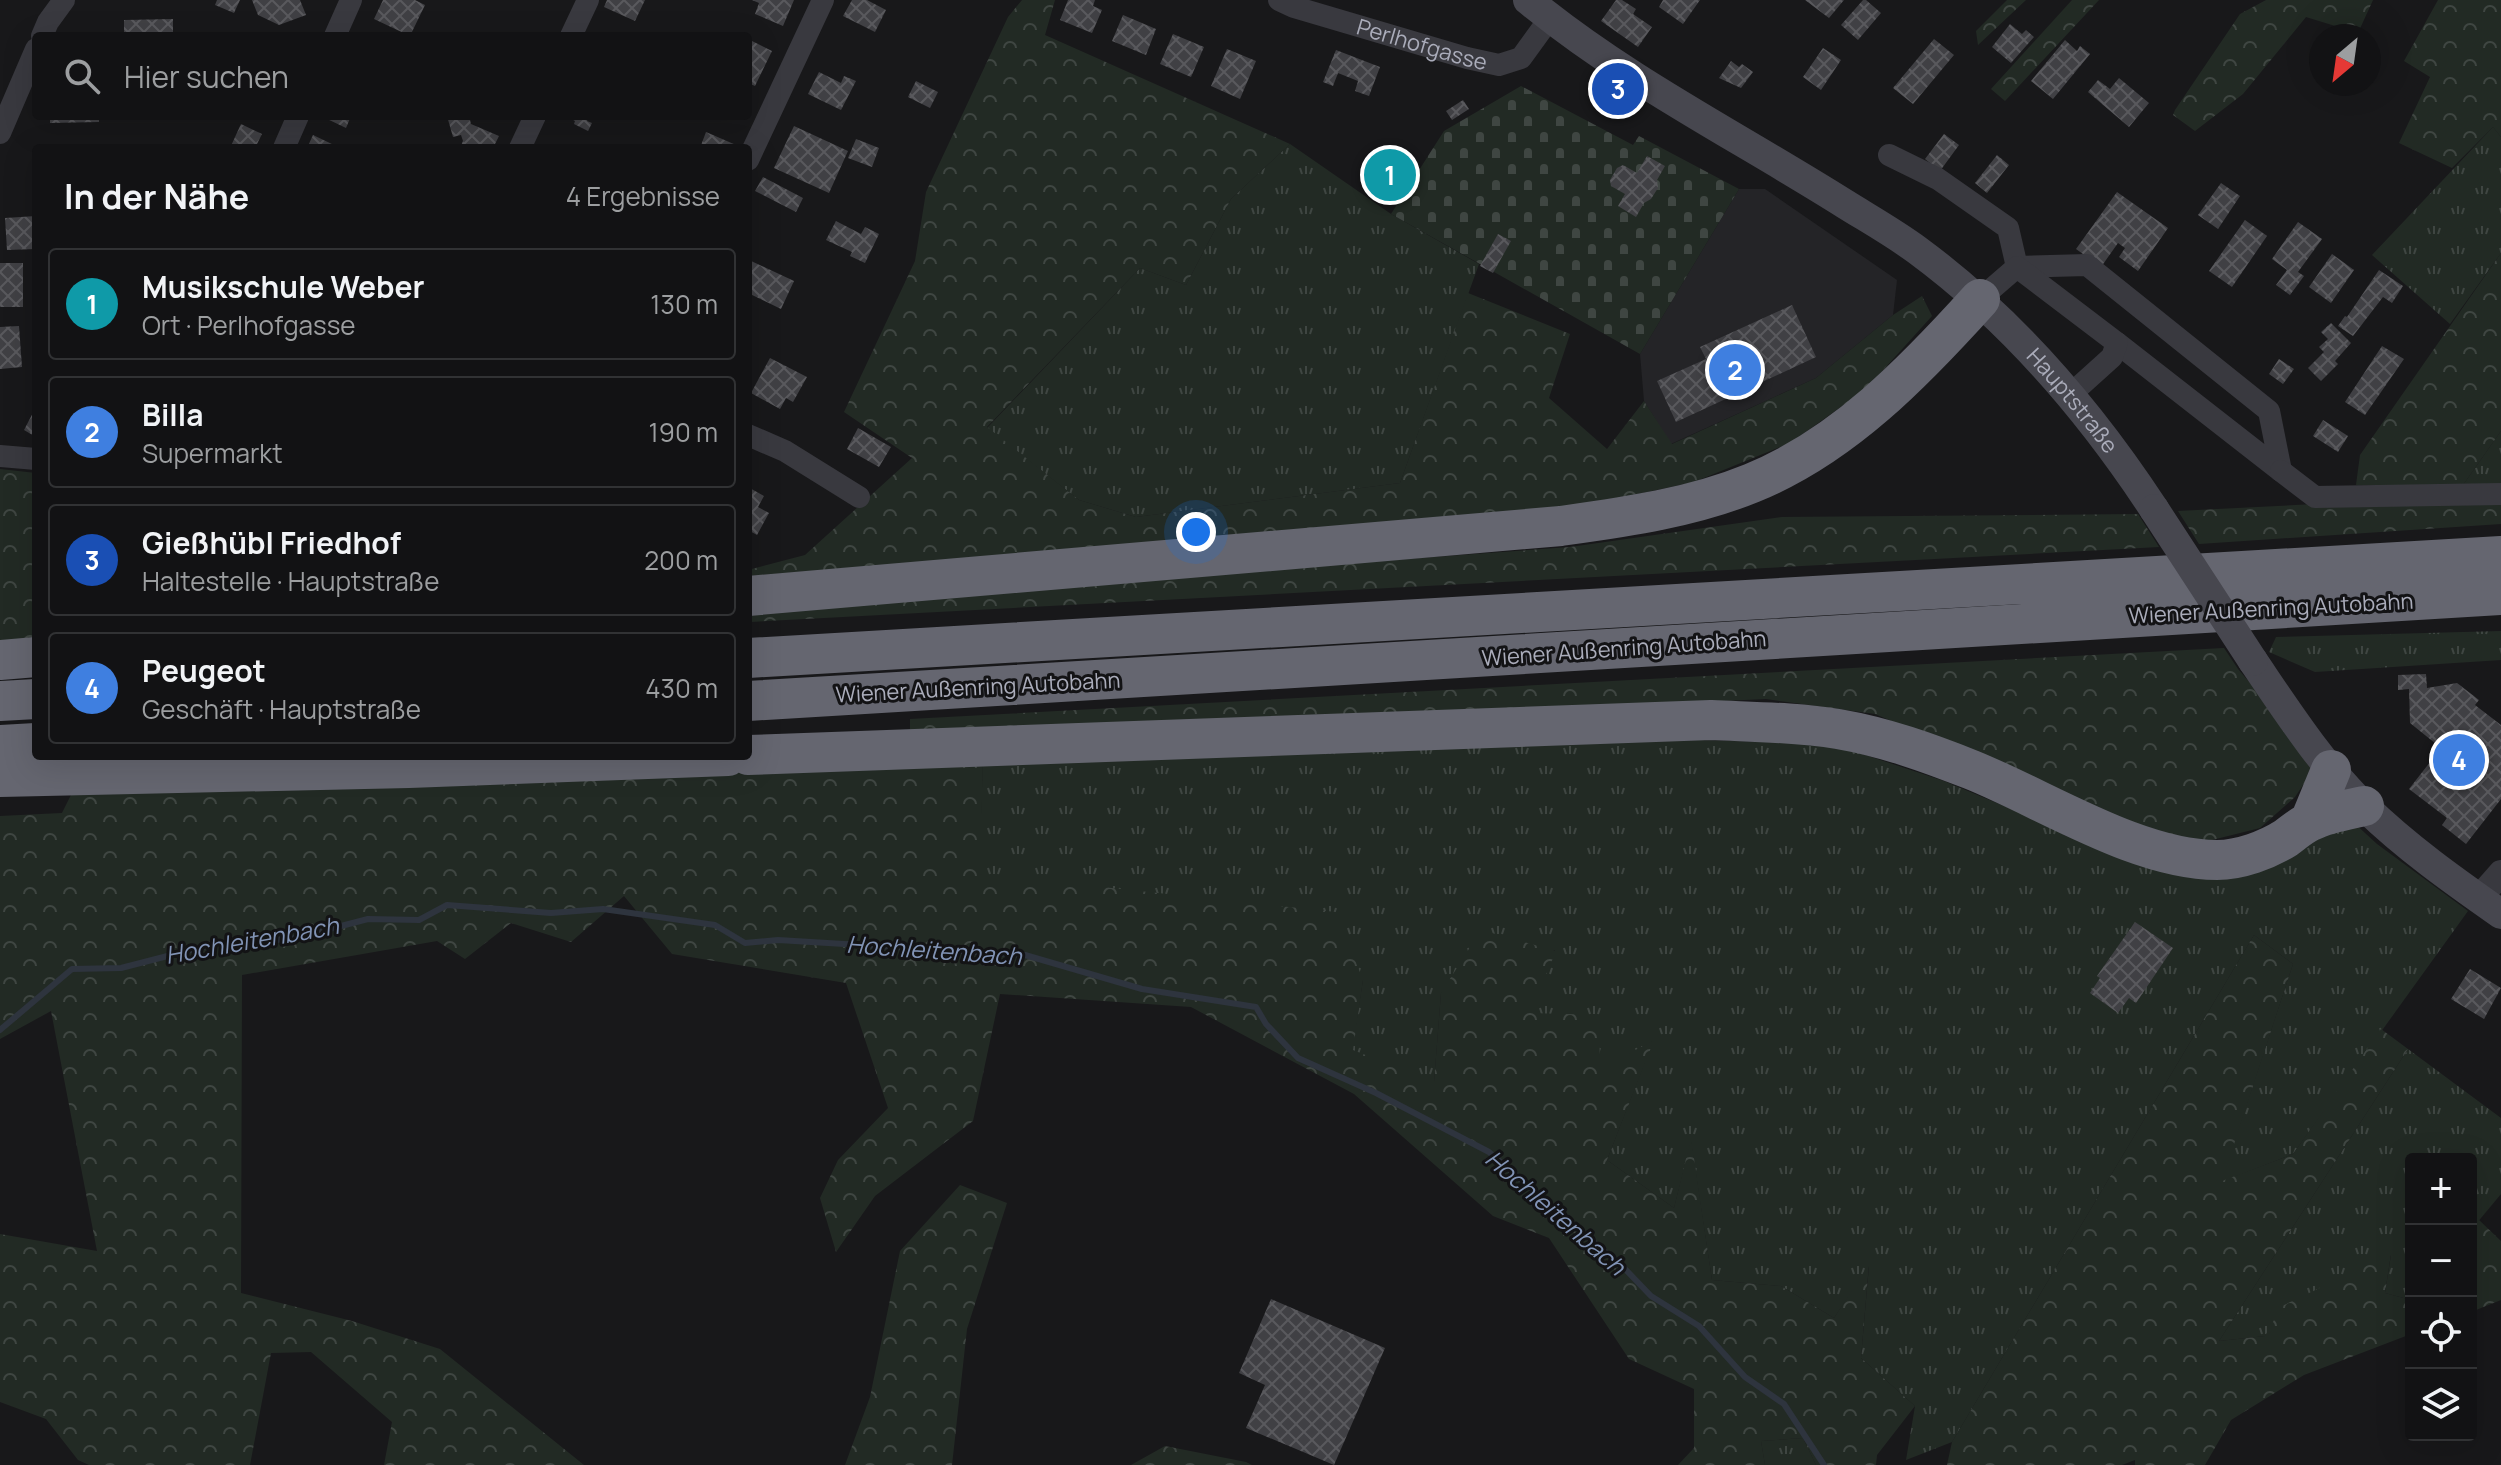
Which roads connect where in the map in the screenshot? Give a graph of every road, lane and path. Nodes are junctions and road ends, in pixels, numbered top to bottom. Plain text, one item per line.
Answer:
1 (64, 0) edge
2 (351, 0) edge
3 (588, 0) edge
4 (823, 0) edge
5 (1279, 0) edge
6 (1539, 9) edge
7 (44, 32) edge
8 (337, 32) edge
9 (573, 32) edge
10 (32, 58) edge
11 (296, 120) edge
12 (533, 120) edge
13 (0, 133) edge
14 (286, 144) edge
15 (522, 144) edge
16 (752, 151) edge
17 (1889, 155) dead end
18 (2017, 267) junction
19 (1980, 299) junction
20 (2117, 343) junction
21 (2071, 394) junction
22 (752, 443) edge
23 (0, 456) edge
24 (32, 459) edge
25 (2281, 471) junction
26 (2501, 494) edge
27 (859, 497) dead end
28 (2501, 556) edge
29 (2501, 595) edge
30 (752, 596) edge
31 (32, 657) edge
32 (752, 658) edge
33 (0, 660) edge
34 (32, 699) edge
35 (0, 701) edge
36 (752, 701) edge
37 (32, 743) edge
38 (0, 745) edge
39 (752, 755) edge
40 (622, 760) edge
41 (2331, 770) junction
42 (0, 777) edge
43 (2364, 806) junction
44 (2310, 821) junction
45 (2501, 873) edge
46 (2490, 906) edge

1 - 7 street
2 - 8 street
3 - 9 street
4 - 16 street
5 - 6 street, Perlhofgasse
6 - 19 main road, Hauptstraße
10 - 13 street
11 - 14 street
12 - 15 street
17 - 18 street
18 - 19 street
18 - 20 street
18 - 25 street
19 - 21 main road, Hauptstraße
19 - 30 highway
20 - 21 street
20 - 25 street
21 - 41 main road, Hauptstraße, bridge
22 - 27 street
23 - 24 street
25 - 26 street
28 - 32 highway, Wiener Außenring Autobahn
29 - 36 highway, Wiener Außenring Autobahn
31 - 33 highway
34 - 35 highway
37 - 38 highway
39 - 44 highway
40 - 42 highway
41 - 43 main road, Hauptstraße
41 - 44 highway
43 - 44 highway
43 - 46 main road, Hauptstraße
45 - 46 street, Hauptstraße

